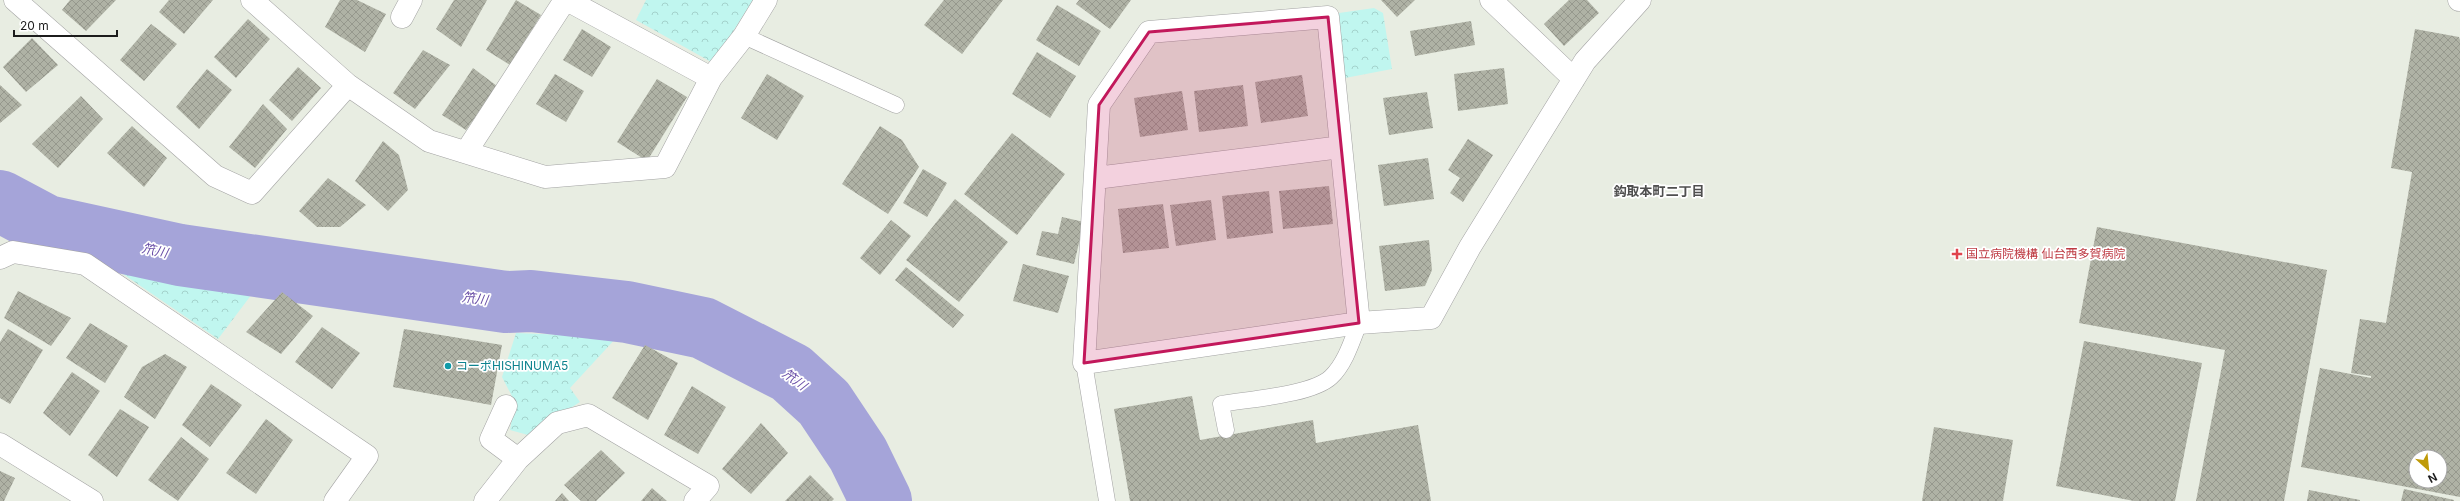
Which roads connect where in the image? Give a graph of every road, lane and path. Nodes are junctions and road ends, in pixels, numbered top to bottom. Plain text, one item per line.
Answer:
1 (15, 0) edge
2 (252, 0) edge
3 (566, 0) edge
4 (766, 0) edge
5 (1491, 0) edge
6 (1632, 3) edge
7 (744, 36) junction
8 (711, 78) junction
9 (1574, 79) junction
10 (348, 85) junction
11 (896, 105) dead end
12 (1341, 147) junction
13 (466, 152) junction
14 (1096, 178) junction
15 (0, 258) edge
16 (1359, 323) junction
17 (1084, 363) junction
18 (506, 406) dead end
19 (1226, 430) dead end
20 (0, 444) edge
21 (518, 459) junction
22 (92, 501) edge
23 (335, 501) edge
24 (485, 501) edge
25 (695, 501) edge
26 (1107, 501) edge

1 - 10 street
2 - 10 street
3 - 8 street
3 - 13 street
4 - 7 street
5 - 9 street
6 - 9 street
7 - 8 street
7 - 11 lane
8 - 13 street
9 - 16 street
10 - 13 street
12 - 14 street
12 - 14 street
12 - 16 street
14 - 17 street
15 - 23 street
16 - 17 street
16 - 19 lane
17 - 26 lane
18 - 21 street
20 - 22 street
21 - 24 street
21 - 25 street

